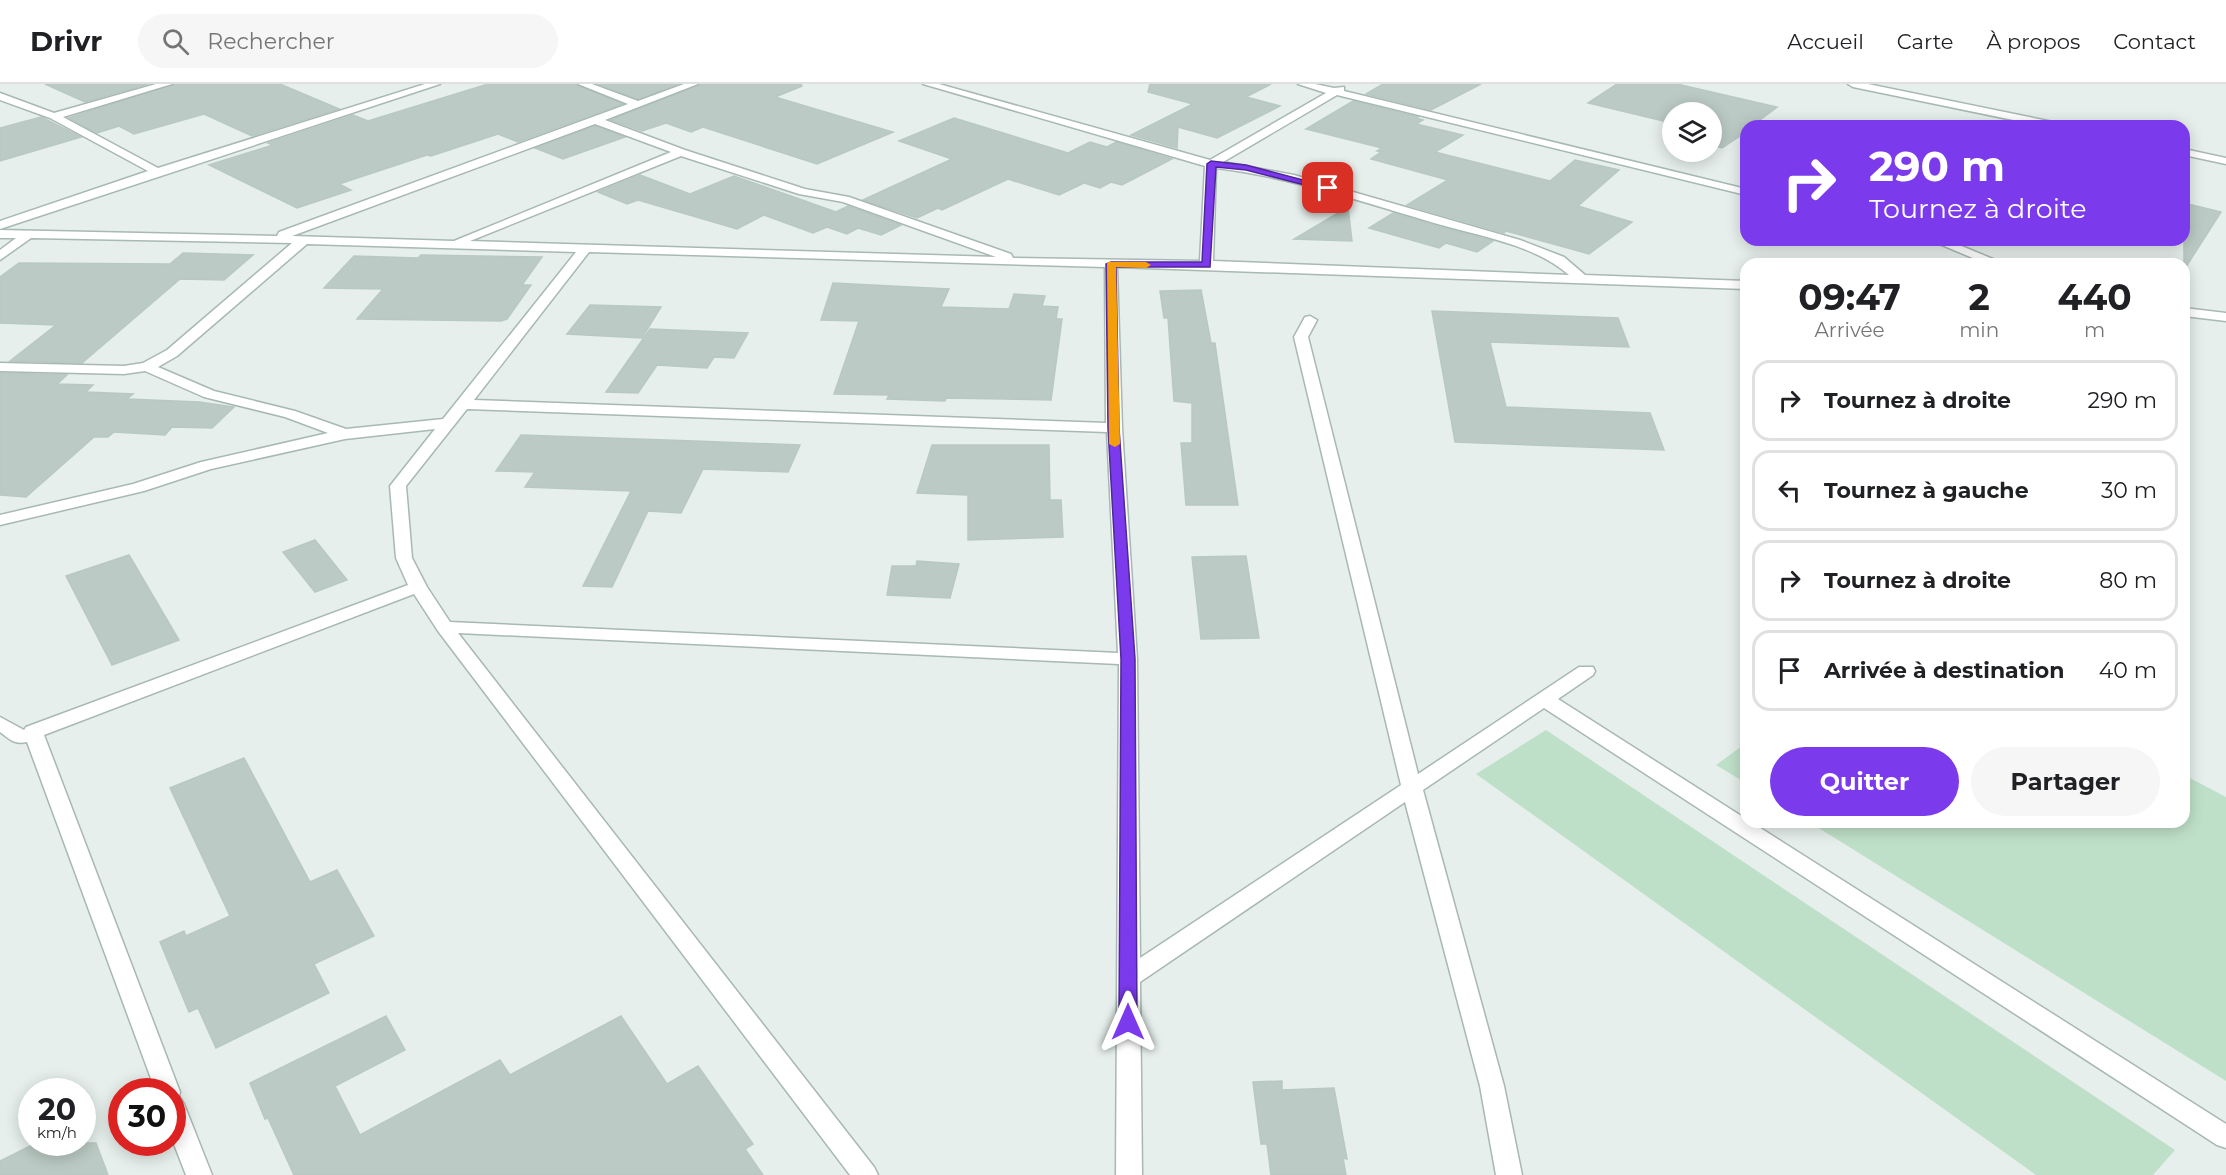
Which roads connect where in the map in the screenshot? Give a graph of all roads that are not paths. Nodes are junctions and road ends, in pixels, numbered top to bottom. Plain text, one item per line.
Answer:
1 (167, 84) edge
2 (435, 84) edge
3 (583, 84) edge
4 (693, 84) edge
5 (928, 84) edge
6 (1303, 84) edge
7 (1350, 84) edge
8 (1853, 84) edge
9 (1335, 92) junction
10 (0, 96) edge
11 (637, 104) junction
12 (54, 116) junction
13 (595, 120) junction
14 (2029, 120) edge
15 (681, 152) junction
16 (2190, 153) edge
17 (2226, 161) edge
18 (1211, 164) junction
19 (157, 172) junction
20 (1740, 191) edge
21 (0, 225) edge
22 (0, 234) edge
23 (28, 235) junction
24 (272, 239) junction
25 (304, 240) junction
26 (454, 244) junction
27 (1952, 246) edge
28 (586, 248) junction
29 (0, 256) edge
30 (1983, 258) edge
31 (1023, 262) junction
32 (1111, 264) junction
33 (1206, 265) junction
34 (1581, 278) junction
35 (1740, 285) edge
36 (2190, 313) edge
37 (2226, 316) edge
38 (1310, 320) dead end
39 (0, 367) edge
40 (147, 367) junction
41 (463, 404) junction
42 (448, 423) junction
43 (1114, 428) junction
44 (345, 434) junction
45 (0, 520) edge
46 (418, 587) junction
47 (444, 627) junction
48 (1128, 659) junction
49 (1586, 671) dead end
50 (1544, 699) junction
51 (0, 723) edge
52 (20, 737) dead end
53 (1412, 788) junction
54 (1740, 825) edge
55 (1745, 828) edge
56 (1128, 978) junction
57 (163, 1078) edge
58 (2226, 1137) edge
59 (186, 1141) edge
60 (199, 1175) edge
61 (865, 1175) edge
62 (1129, 1175) edge
63 (1509, 1175) edge

1 - 12 street
2 - 19 street
3 - 11 street
4 - 11 street
5 - 18 street
6 - 9 street
7 - 9 street
8 - 14 street
9 - 18 street
9 - 20 street
10 - 12 street
11 - 13 street
12 - 19 street
13 - 15 street
13 - 24 street
15 - 26 street
15 - 31 street
16 - 17 street
18 - 33 street
18 - 34 street
19 - 21 street
22 - 23 street
23 - 24 street
23 - 29 street
24 - 25 street
25 - 26 street
25 - 40 street
26 - 28 street
27 - 30 street
28 - 31 street
28 - 41 street
31 - 32 street
32 - 33 street
32 - 43 street
33 - 34 street
34 - 35 street
36 - 37 street
38 - 53 street
39 - 40 street
40 - 44 street
41 - 42 street
41 - 43 street
42 - 44 street
42 - 46 street
43 - 48 street
44 - 45 street
46 - 47 street
46 - 57 street
47 - 48 street
47 - 61 street
48 - 56 street
49 - 50 street
50 - 53 street
50 - 54 street
51 - 52 street
53 - 56 street
53 - 63 street
55 - 58 street
56 - 62 street
59 - 60 street

